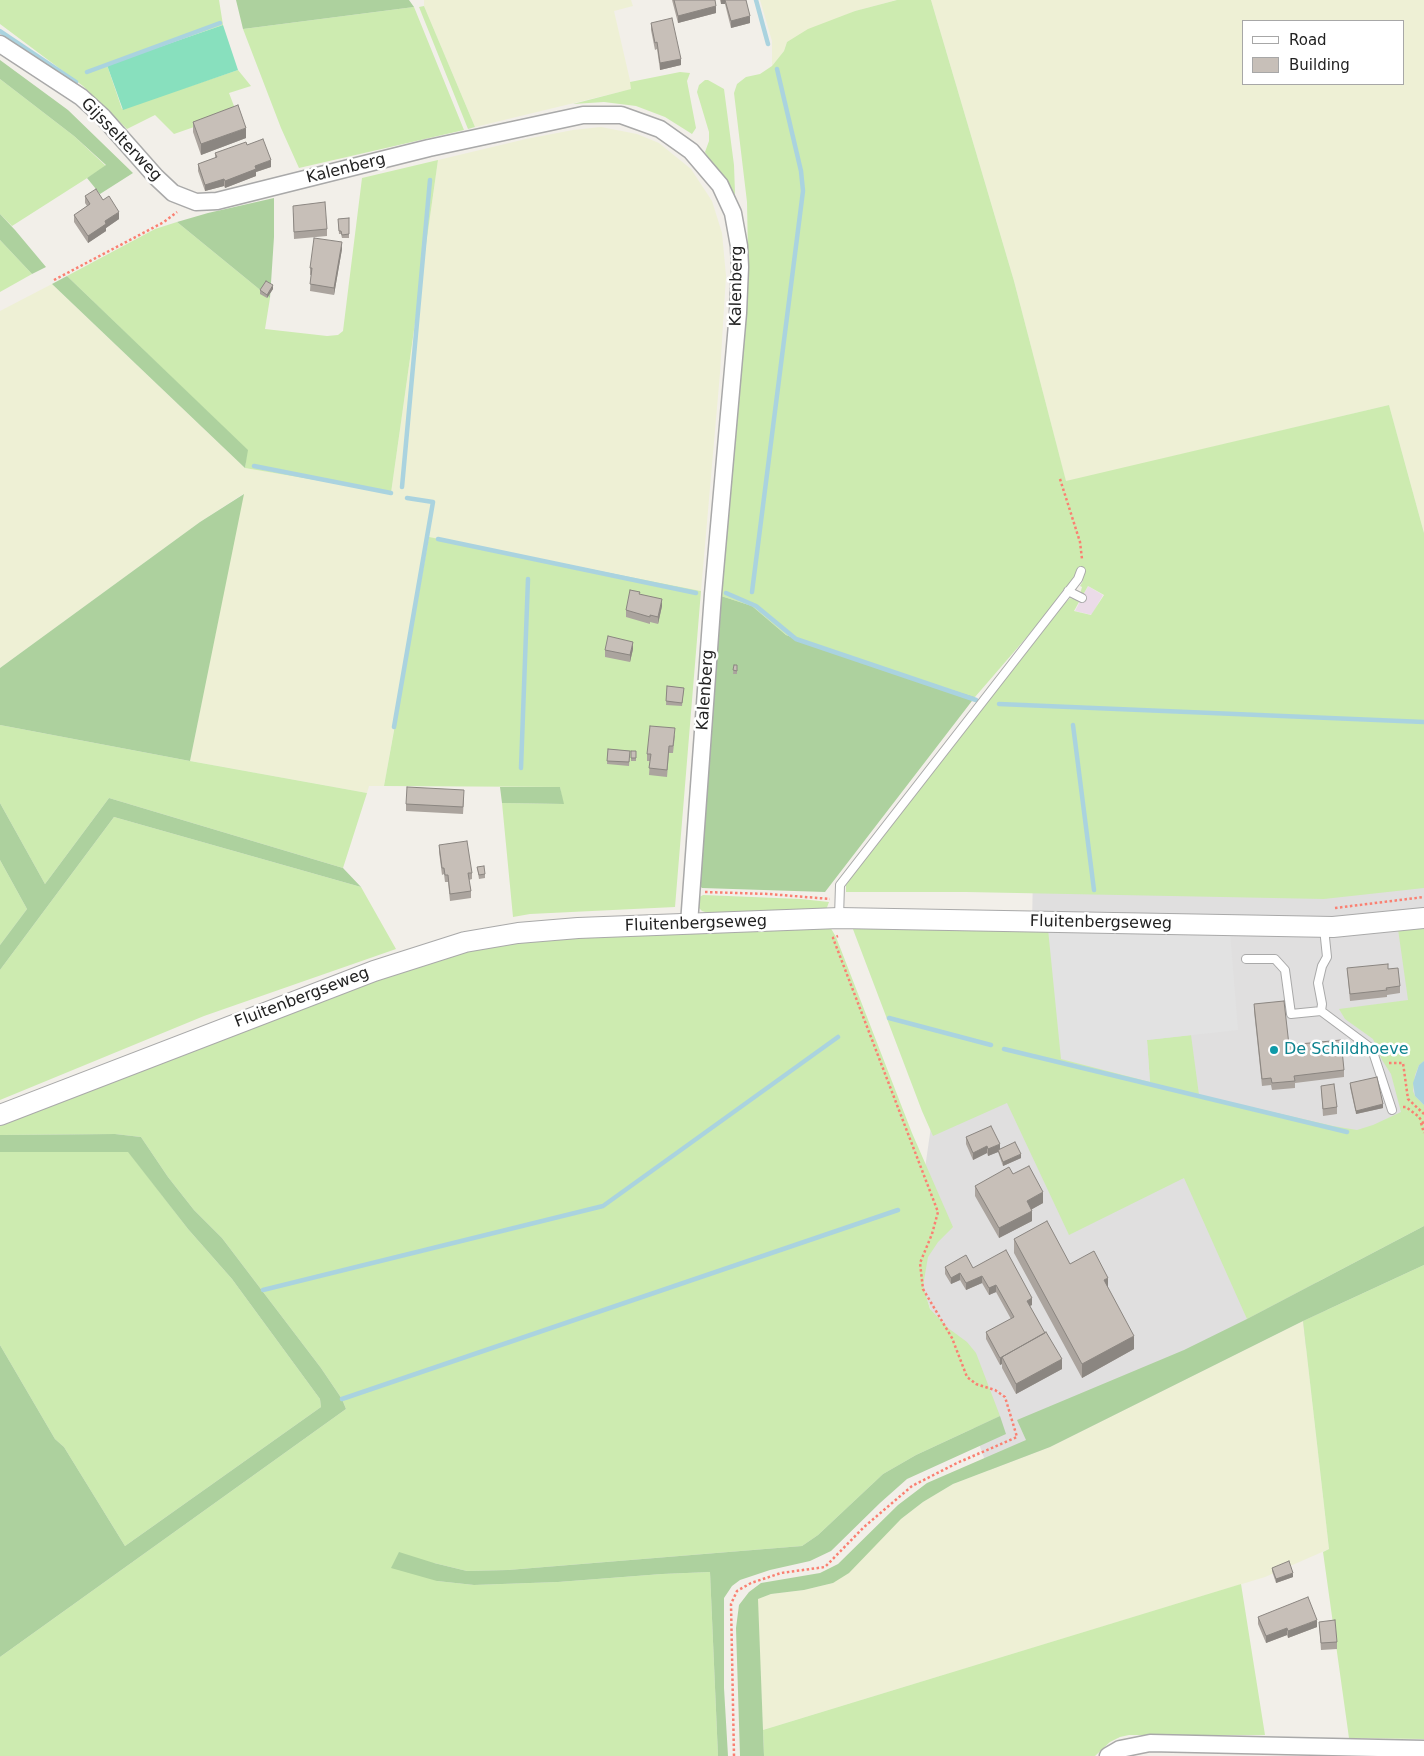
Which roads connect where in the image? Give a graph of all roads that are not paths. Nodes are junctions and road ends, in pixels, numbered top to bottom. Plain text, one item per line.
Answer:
1 (0, 44) edge
2 (191, 201) joint
3 (1081, 571) road end
4 (1068, 591) junction
5 (1082, 598) dead end
6 (841, 917) junction
7 (1325, 918) junction
8 (1424, 918) edge
9 (689, 924) junction
10 (1246, 959) dead end
11 (1321, 1011) junction
12 (1395, 1108) road end
13 (0, 1115) edge
14 (1424, 1749) edge
15 (1108, 1756) edge

1 - 2 street, Gijsselterweg
2 - 9 street, Kalenberg
3 - 4 lane
4 - 5 lane
4 - 6 lane
6 - 7 street, Fluitenbergseweg
6 - 9 street, Fluitenbergseweg
7 - 8 street, Fluitenbergseweg
7 - 11 lane
9 - 13 street, Fluitenbergseweg
10 - 11 lane
11 - 12 lane
14 - 15 street

